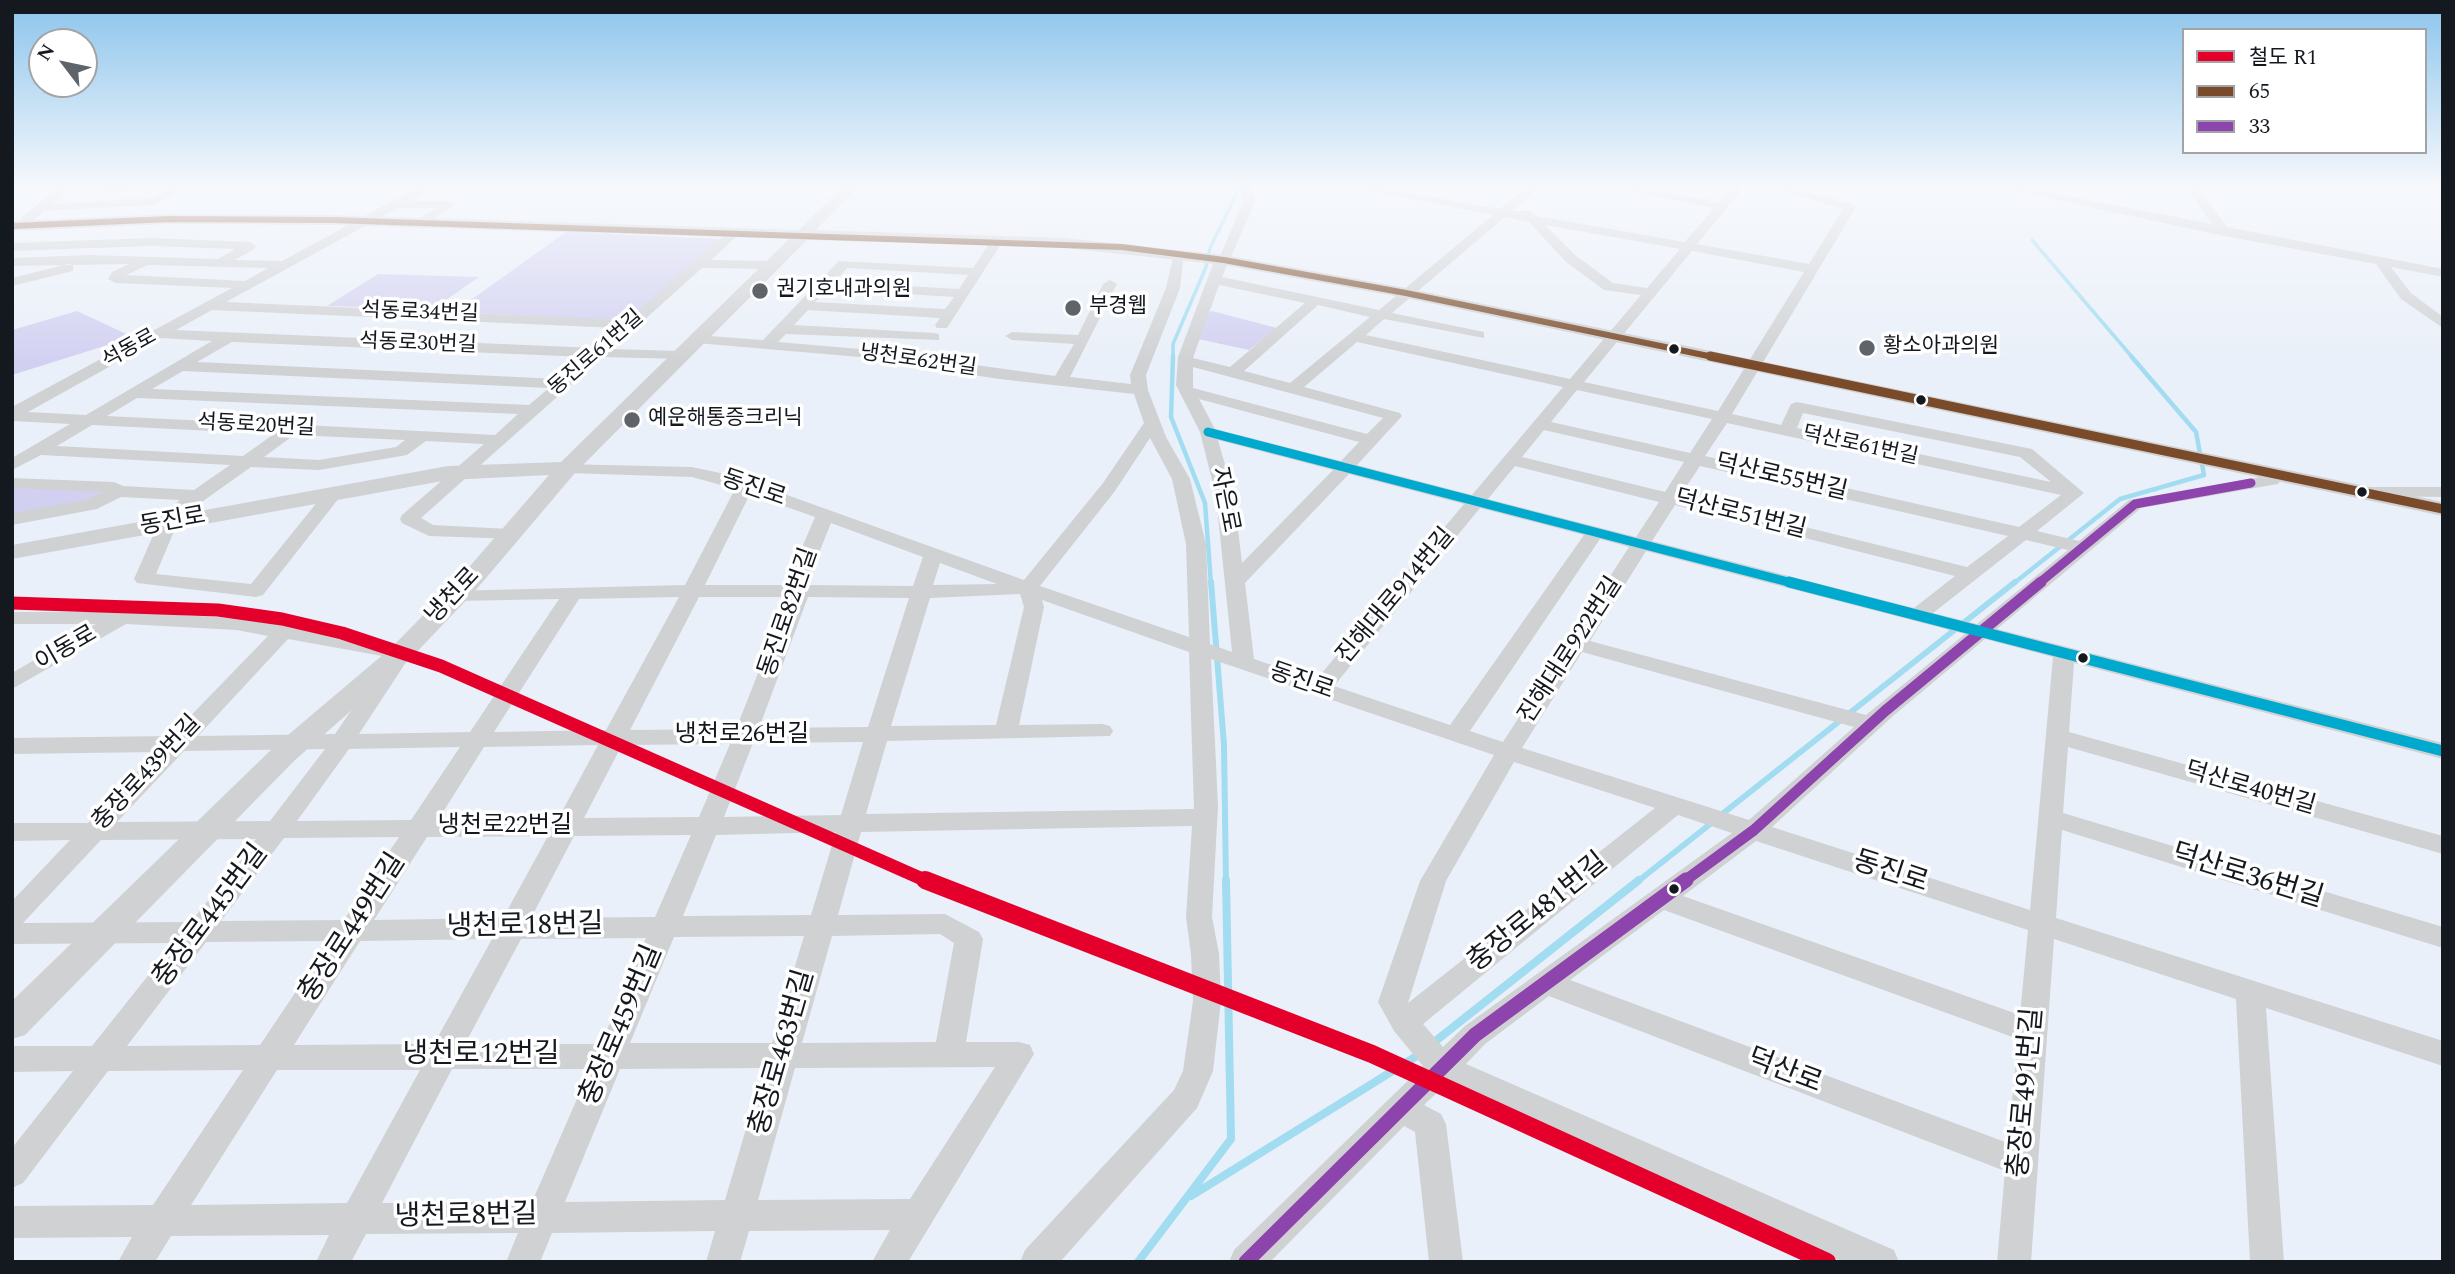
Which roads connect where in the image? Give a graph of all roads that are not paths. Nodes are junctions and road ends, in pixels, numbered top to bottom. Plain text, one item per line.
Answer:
1 (46, 245) edge
2 (114, 245) edge
3 (232, 245) edge
4 (321, 245) edge
5 (721, 245) edge
6 (790, 245) edge
7 (994, 245) edge
8 (1015, 245) edge
9 (1085, 245) edge
10 (1228, 245) edge
11 (1463, 245) edge
12 (1558, 245) edge
13 (1679, 245) edge
14 (1826, 245) edge
15 (2294, 245) edge
16 (12, 247) edge
17 (1687, 247) junction
18 (1190, 258) junction
19 (89, 259) junction
20 (148, 260) junction
21 (12, 262) edge
22 (221, 262) junction
23 (2381, 262) junction
24 (700, 264) junction
25 (285, 265) junction
26 (770, 265) junction
27 (1219, 265) junction
28 (1812, 269) junction
29 (977, 272) junction
30 (2443, 273) edge
31 (15, 282) edge
32 (1110, 284) dead end
33 (248, 285) junction
34 (824, 285) junction
35 (1649, 292) junction
36 (963, 293) junction
37 (1401, 297) junction
38 (1316, 300) junction
39 (209, 306) junction
40 (804, 306) junction
41 (1382, 313) junction
42 (950, 314) junction
43 (446, 315) junction
44 (631, 324) junction
45 (2443, 324) edge
46 (782, 329) junction
47 (158, 334) junction
48 (1012, 336) dead end
49 (229, 337) junction
50 (934, 337) junction
51 (1354, 337) junction
52 (1610, 339) junction
53 (1084, 340) junction
54 (411, 345) junction
55 (767, 345) junction
56 (687, 347) junction
57 (598, 353) junction
58 (1454, 359) junction
59 (1185, 360) junction
60 (918, 362) junction
61 (180, 366) junction
62 (1752, 369) junction
63 (1234, 372) junction
64 (369, 374) junction
65 (1059, 382) junction
66 (563, 384) junction
67 (1572, 384) junction
68 (1295, 387) junction
69 (1140, 390) junction
70 (1187, 391) junction
71 (135, 393) junction
72 (333, 400) junction
73 (533, 410) junction
74 (12, 415) edge
75 (1722, 417) junction
76 (89, 420) junction
77 (1153, 422) junction
78 (1539, 424) junction
79 (293, 428) junction
80 (1787, 431) junction
81 (1208, 432) junction
82 (423, 436) junction
83 (499, 440) junction
84 (1373, 441) junction
85 (39, 450) junction
86 (1510, 459) junction
87 (1695, 459) junction
88 (250, 460) junction
89 (12, 465) edge
90 (566, 468) junction
91 (1347, 468) junction
92 (463, 471) junction
93 (2272, 480) junction
94 (12, 483) edge
95 (746, 487) junction
96 (118, 491) junction
97 (2364, 492) junction
98 (2443, 492) edge
99 (2075, 493) junction
100 (333, 494) junction
101 (198, 496) junction
102 (1669, 499) junction
103 (1476, 501) junction
104 (2443, 509) edge
105 (825, 515) junction
106 (2443, 516) edge
107 (12, 519) edge
108 (162, 525) junction
109 (1595, 532) junction
110 (2023, 533) junction
111 (509, 535) junction
112 (1641, 543) junction
113 (2082, 547) junction
114 (12, 552) edge
115 (933, 554) junction
116 (1970, 574) junction
117 (1237, 580) junction
118 (1028, 588) junction
119 (797, 590) junction
120 (692, 591) junction
121 (921, 592) junction
122 (457, 595) junction
123 (571, 596) junction
124 (1917, 615) junction
125 (12, 618) edge
126 (121, 618) junction
127 (285, 631) junction
128 (1979, 631) junction
129 (1577, 644) junction
130 (1199, 649) junction
131 (401, 653) junction
132 (2064, 653) junction
133 (1244, 664) junction
134 (12, 682) edge
135 (1320, 690) junction
136 (1871, 724) junction
137 (1102, 731) dead end
138 (1006, 733) junction
139 (877, 735) junction
140 (1455, 735) junction
141 (744, 736) junction
142 (2057, 736) junction
143 (480, 737) junction
144 (613, 737) junction
145 (180, 741) junction
146 (298, 741) junction
147 (341, 741) junction
148 (12, 746) edge
149 (2443, 751) edge
150 (1518, 756) junction
151 (723, 789) joint
152 (1675, 805) junction
153 (1193, 817) dead end
154 (2051, 818) junction
155 (708, 826) junction
156 (421, 827) junction
157 (565, 827) junction
158 (209, 828) junction
159 (280, 828) junction
160 (96, 830) junction
161 (1754, 830) junction
162 (12, 832) edge
163 (848, 834) junction
164 (2443, 845) edge
165 (1662, 899) junction
166 (12, 918) edge
167 (2042, 924) junction
168 (821, 925) junction
169 (665, 927) junction
170 (511, 928) junction
171 (353, 930) junction
172 (201, 932) junction
173 (104, 933) junction
174 (12, 934) edge
175 (2443, 938) edge
176 (1546, 983) junction
177 (2250, 991) junction
178 (1404, 1023) junction
179 (12, 1024) edge
180 (2033, 1032) junction
181 (949, 1054) junction
182 (2443, 1054) edge
183 (784, 1055) junction
184 (610, 1056) junction
185 (442, 1057) junction
186 (269, 1058) junction
187 (12, 1059) edge
188 (103, 1059) junction
189 (1442, 1067) junction
190 (1401, 1108) junction
191 (2022, 1163) junction
192 (12, 1173) edge
193 (919, 1214) junction
194 (737, 1216) junction
195 (541, 1217) junction
196 (356, 1219) junction
197 (161, 1221) junction
198 (12, 1222) edge
199 (135, 1262) edge
200 (333, 1262) edge
201 (523, 1262) edge
202 (723, 1262) edge
203 (890, 1262) edge
204 (1037, 1262) edge
205 (1246, 1262) edge
206 (1446, 1262) edge
207 (1882, 1262) edge
208 (2014, 1262) edge
209 (2267, 1262) edge

1 - 16 street
2 - 19 street
3 - 22 street
4 - 25 street, 석동로
5 - 24 street, 동진로61번길
6 - 26 main road, 냉천로
7 - 29 street
8 - 18 main road
9 - 18 main road
10 - 27 street, 자은로
11 - 37 street
12 - 35 street
13 - 17 street
14 - 28 street, 진해대로922번길
15 - 23 street
17 - 28 street
17 - 35 street, 진해대로914번길
18 - 27 main road
18 - 69 street
19 - 20 street
19 - 21 street
19 - 31 street
20 - 22 street
20 - 33 street
22 - 25 street
23 - 30 street
23 - 45 street
24 - 26 street
24 - 44 street, 동진로61번길
25 - 33 street, 석동로
26 - 56 main road, 냉천로
27 - 37 main road
27 - 38 street
27 - 59 street, 자은로
28 - 62 street, 진해대로922번길
29 - 34 street
29 - 36 street
32 - 53 street
33 - 39 street, 석동로
34 - 36 street
34 - 40 street
35 - 52 street, 진해대로914번길
36 - 42 street
37 - 41 street
37 - 52 main road
38 - 41 street
38 - 63 street
39 - 43 street, 석동로34번길
39 - 47 street, 석동로
40 - 42 street
40 - 46 street
41 - 51 street
41 - 58 street
42 - 50 street
43 - 44 street, 석동로34번길
43 - 54 street
44 - 57 street, 동진로61번길
46 - 50 street
46 - 55 street
47 - 49 street, 석동로30번길
47 - 74 street, 석동로
48 - 53 street
49 - 54 street, 석동로30번길
49 - 61 street
50 - 60 street
51 - 58 street, 덕산로61번길
51 - 68 street
52 - 62 main road
52 - 67 street, 진해대로914번길
53 - 65 street
54 - 57 street, 석동로30번길
54 - 64 street
55 - 56 street, 냉천로62번길
55 - 60 street, 냉천로62번길
56 - 57 street, 석동로30번길
56 - 90 main road, 냉천로
57 - 66 street, 동진로61번길
58 - 67 street, 덕산로61번길
59 - 63 street
59 - 70 street, 자은로
60 - 65 street, 냉천로62번길
61 - 64 street
61 - 71 street
62 - 75 street, 진해대로922번길
62 - 93 main road
62 - 97 main road
63 - 68 street
64 - 66 street
64 - 72 street
65 - 69 street, 냉천로62번길
66 - 73 street, 동진로61번길
67 - 75 street, 덕산로61번길
67 - 78 street, 진해대로914번길
68 - 84 street
69 - 77 street
70 - 81 street, 자은로
70 - 84 street
71 - 72 street
71 - 76 street
72 - 73 street
72 - 79 street
73 - 83 street, 동진로61번길
74 - 76 street, 석동로20번길
75 - 80 street, 덕산로61번길
75 - 87 street, 진해대로922번길
76 - 79 street, 석동로20번길
76 - 85 street
77 - 118 street
77 - 130 street
78 - 86 street, 진해대로914번길
78 - 87 street, 덕산로55번길
79 - 82 street, 석동로20번길
79 - 88 street
80 - 99 street, 덕산로61번길
80 - 99 street, 덕산로61번길
81 - 91 street
81 - 117 street, 자은로
82 - 83 street, 석동로20번길
82 - 88 street
83 - 92 street, 동진로61번길
84 - 91 street
85 - 88 street
85 - 89 street
86 - 102 street, 덕산로51번길
86 - 103 street, 진해대로914번길
87 - 102 street, 진해대로922번길
87 - 110 street, 덕산로55번길
88 - 101 street
90 - 92 main road, 동진로
90 - 95 street, 동진로
90 - 111 main road, 냉천로
91 - 103 street
91 - 117 street
92 - 100 main road, 동진로
92 - 111 street
93 - 106 main road
93 - 113 street
94 - 96 street
95 - 105 street, 동진로
95 - 120 street
96 - 101 street
96 - 107 street
97 - 98 street
97 - 104 main road
99 - 110 street
100 - 108 main road, 동진로
100 - 108 street
101 - 108 street
102 - 112 street, 진해대로922번길
102 - 116 street, 덕산로51번길
103 - 109 street
103 - 135 street, 진해대로914번길
105 - 115 street, 동진로
105 - 119 street, 동진로82번길
108 - 114 main road, 동진로
109 - 112 street
109 - 140 street
110 - 113 street, 덕산로55번길
110 - 116 street
111 - 122 main road, 냉천로
112 - 124 street
112 - 129 street, 진해대로922번길
113 - 128 street
115 - 118 street, 동진로
115 - 121 street, 충장로463번길
116 - 124 street
117 - 133 street, 자은로
118 - 121 street
118 - 130 street, 동진로
118 - 138 street
119 - 120 street
119 - 121 street
119 - 141 street, 동진로82번길
120 - 123 street
120 - 144 street
121 - 139 street, 충장로463번길
122 - 123 street
122 - 131 main road, 냉천로
123 - 143 street, 충장로449번길
124 - 128 street
125 - 126 street
126 - 127 street
126 - 134 street, 이동로
127 - 131 street
127 - 145 street, 충장로439번길
128 - 132 street
128 - 136 street
129 - 136 street
129 - 150 street, 진해대로922번길
130 - 133 street, 동진로
130 - 204 street
131 - 146 main road, 냉천로
131 - 147 street, 충장로445번길
132 - 142 street, 충장로491번길
132 - 149 street
133 - 135 street, 동진로
135 - 140 street, 동진로
136 - 161 street
137 - 138 street, 냉천로26번길
138 - 139 street, 냉천로26번길
139 - 141 street, 냉천로26번길
139 - 163 street, 충장로463번길
140 - 150 street, 동진로
141 - 144 street, 냉천로26번길
141 - 151 street, 동진로82번길
142 - 154 street, 충장로491번길
142 - 164 street, 덕산로40번길
143 - 144 street, 냉천로26번길
143 - 147 street, 냉천로26번길
143 - 156 street, 충장로449번길
144 - 157 street
145 - 146 street, 냉천로26번길
145 - 148 street, 냉천로26번길
145 - 160 street, 충장로439번길
146 - 147 street, 냉천로26번길
146 - 158 main road, 냉천로
147 - 159 street, 충장로445번길
150 - 152 street, 동진로
150 - 178 street
151 - 155 street, 충장로459번길
152 - 161 street, 동진로
152 - 178 street, 충장로481번길
153 - 163 street, 냉천로22번길
154 - 167 street, 충장로491번길
154 - 175 street, 덕산로36번길
155 - 157 street, 냉천로22번길
155 - 163 street, 냉천로22번길
155 - 169 street, 충장로459번길
156 - 157 street, 냉천로22번길
156 - 159 street, 냉천로22번길
156 - 171 street, 충장로449번길
157 - 170 street
158 - 159 street, 냉천로22번길
158 - 160 street, 냉천로22번길
158 - 173 main road, 냉천로
159 - 172 street, 충장로445번길
160 - 162 street, 냉천로22번길
160 - 166 street, 충장로439번길
161 - 165 street
161 - 167 street, 동진로
163 - 168 street, 충장로463번길
165 - 176 street
165 - 180 street
167 - 177 street, 동진로
167 - 180 street, 충장로491번길
168 - 169 street, 냉천로18번길
168 - 181 street, 냉천로18번길
168 - 183 street, 충장로463번길
169 - 170 street, 냉천로18번길
169 - 184 street, 충장로459번길
170 - 171 street, 냉천로18번길
170 - 185 street
171 - 172 street, 냉천로18번길
171 - 186 street, 충장로449번길
172 - 173 street, 냉천로18번길
172 - 188 street, 충장로445번길
173 - 174 street, 냉천로18번길
173 - 179 main road, 냉천로
176 - 189 street
176 - 191 street, 덕산로
177 - 182 street, 동진로
177 - 209 street
178 - 189 street
180 - 191 street, 충장로491번길
181 - 183 street, 냉천로12번길
181 - 193 street, 냉천로12번길
183 - 184 street, 냉천로12번길
183 - 194 street, 충장로463번길
184 - 185 street, 냉천로12번길
184 - 195 street, 충장로459번길
185 - 186 street, 냉천로12번길
185 - 196 street
186 - 188 street, 냉천로12번길
186 - 197 street, 충장로449번길
187 - 188 street, 냉천로12번길
188 - 192 street, 충장로445번길
189 - 190 street
189 - 207 street
190 - 205 street
190 - 206 street
191 - 208 street, 충장로491번길
193 - 194 street, 냉천로8번길
193 - 203 street
194 - 195 street, 냉천로8번길
194 - 202 street, 충장로463번길
195 - 196 street, 냉천로8번길
195 - 201 street, 충장로459번길
196 - 197 street, 냉천로8번길
196 - 200 street
197 - 198 street, 냉천로8번길
197 - 199 street, 충장로449번길

